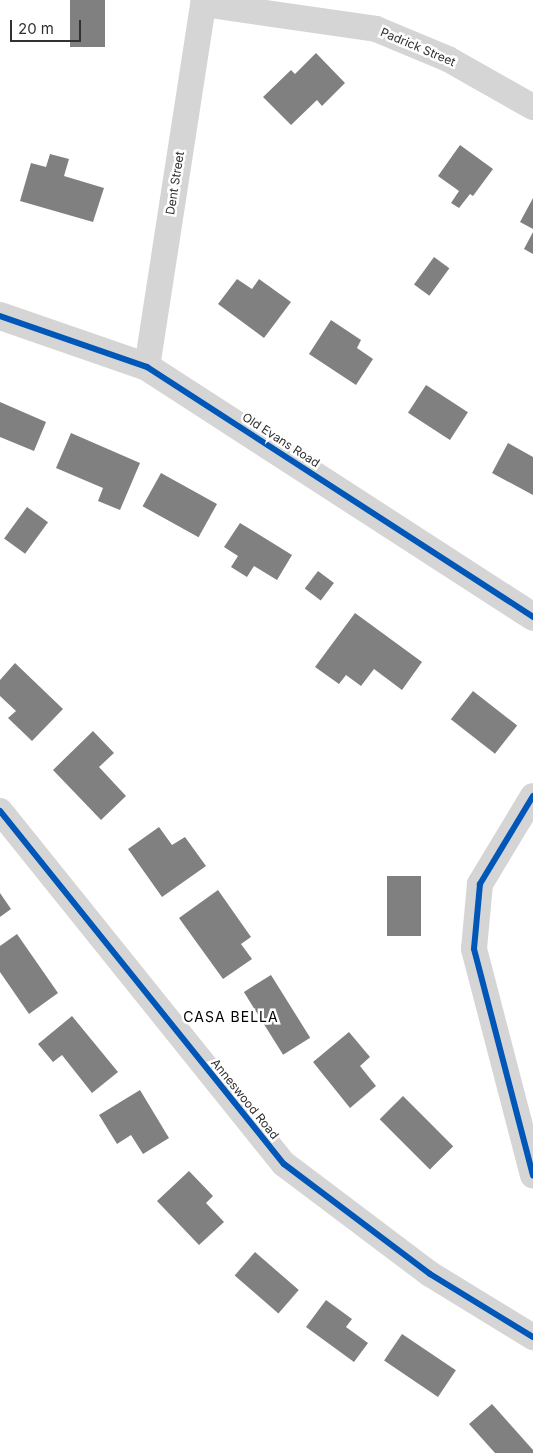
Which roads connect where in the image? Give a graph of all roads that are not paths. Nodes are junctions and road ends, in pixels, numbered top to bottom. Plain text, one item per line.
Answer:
1 (203, 2) edge
2 (533, 108) edge
3 (0, 316) edge
4 (147, 367) junction
5 (533, 617) edge
6 (533, 796) edge
7 (0, 811) edge
8 (533, 1175) edge
9 (533, 1337) edge

1 - 2 street, Padrick Street
1 - 4 street, Dent Street
3 - 4 street, Old Evans Road
4 - 5 street, Old Evans Road
6 - 8 street
7 - 9 street, Anneswood Road

